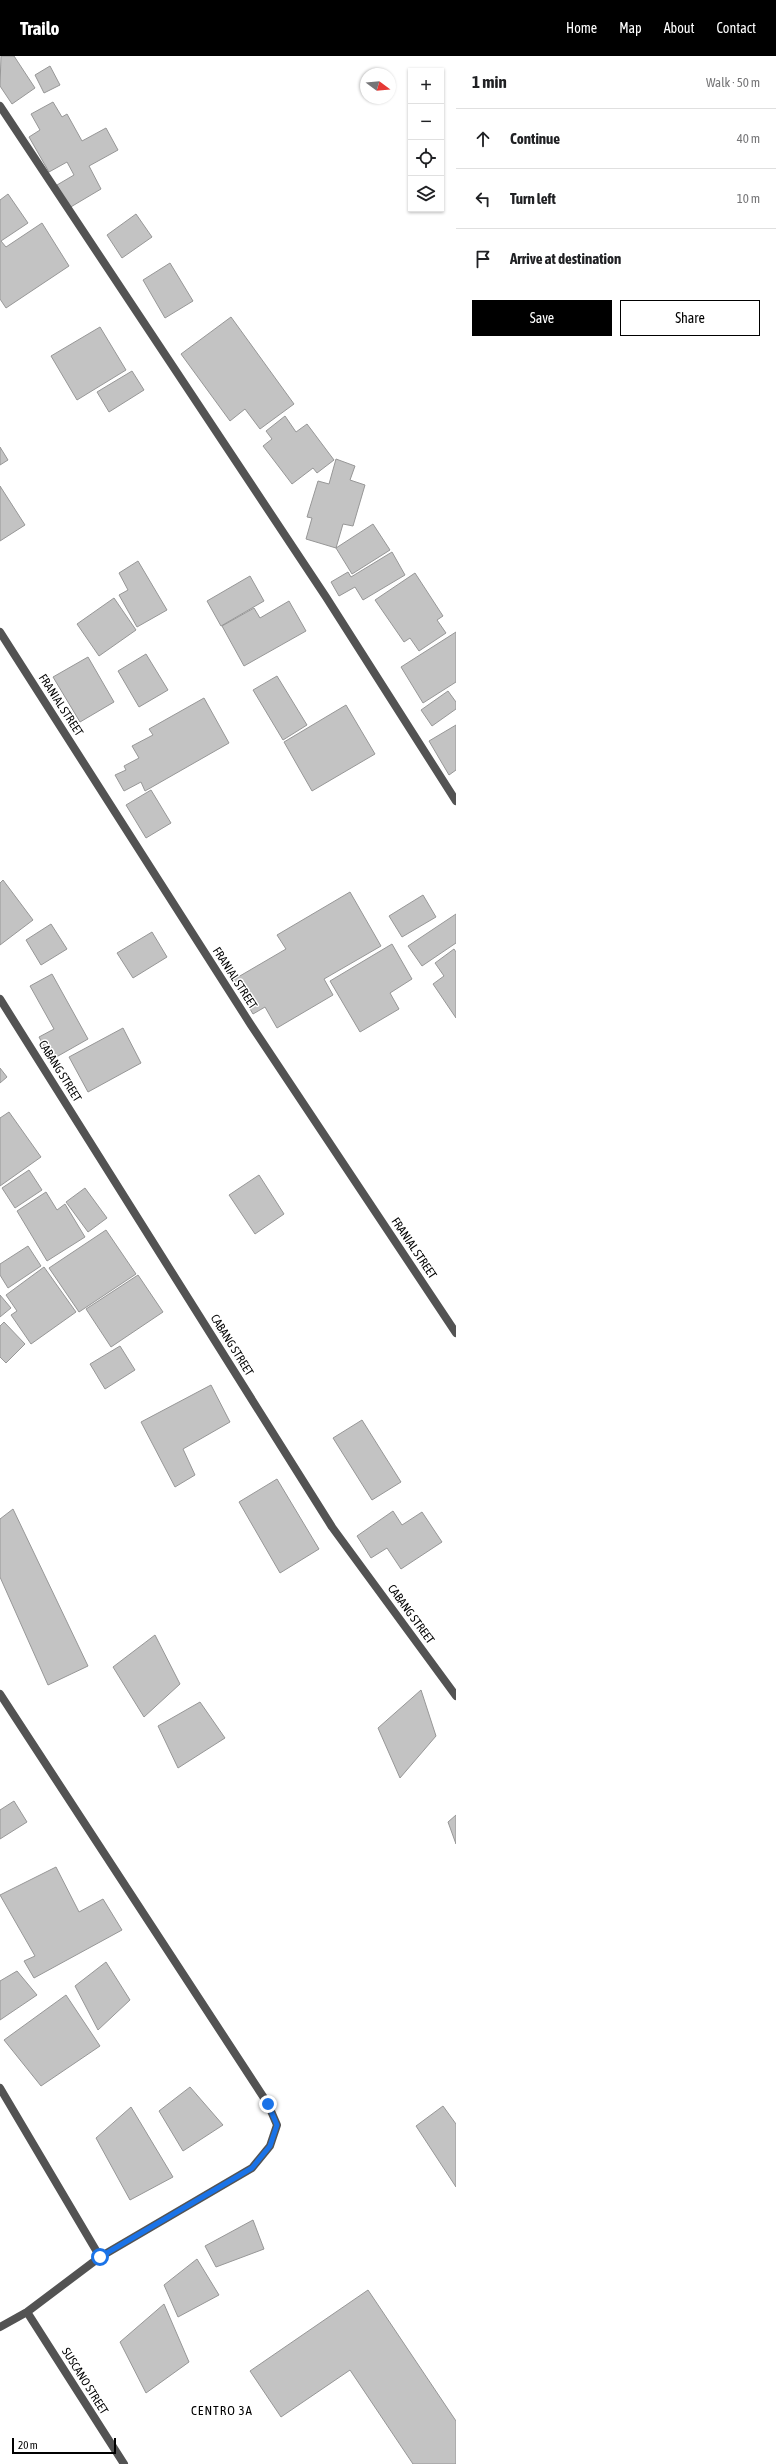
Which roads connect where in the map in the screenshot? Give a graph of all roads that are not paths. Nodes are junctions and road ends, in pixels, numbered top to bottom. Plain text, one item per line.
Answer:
1 (0, 106) edge
2 (0, 632) edge
3 (456, 801) edge
4 (0, 999) edge
5 (456, 1333) edge
6 (0, 1694) edge
7 (456, 1696) edge
8 (0, 2088) edge
9 (100, 2257) junction
10 (27, 2312) junction
11 (0, 2326) edge
12 (124, 2464) edge

1 - 3 street
2 - 5 street, FRANIAL STREET
4 - 7 street, CABANG STREET
6 - 9 street
8 - 9 street
9 - 10 street
10 - 11 street
10 - 12 street, SUSCANO STREET

